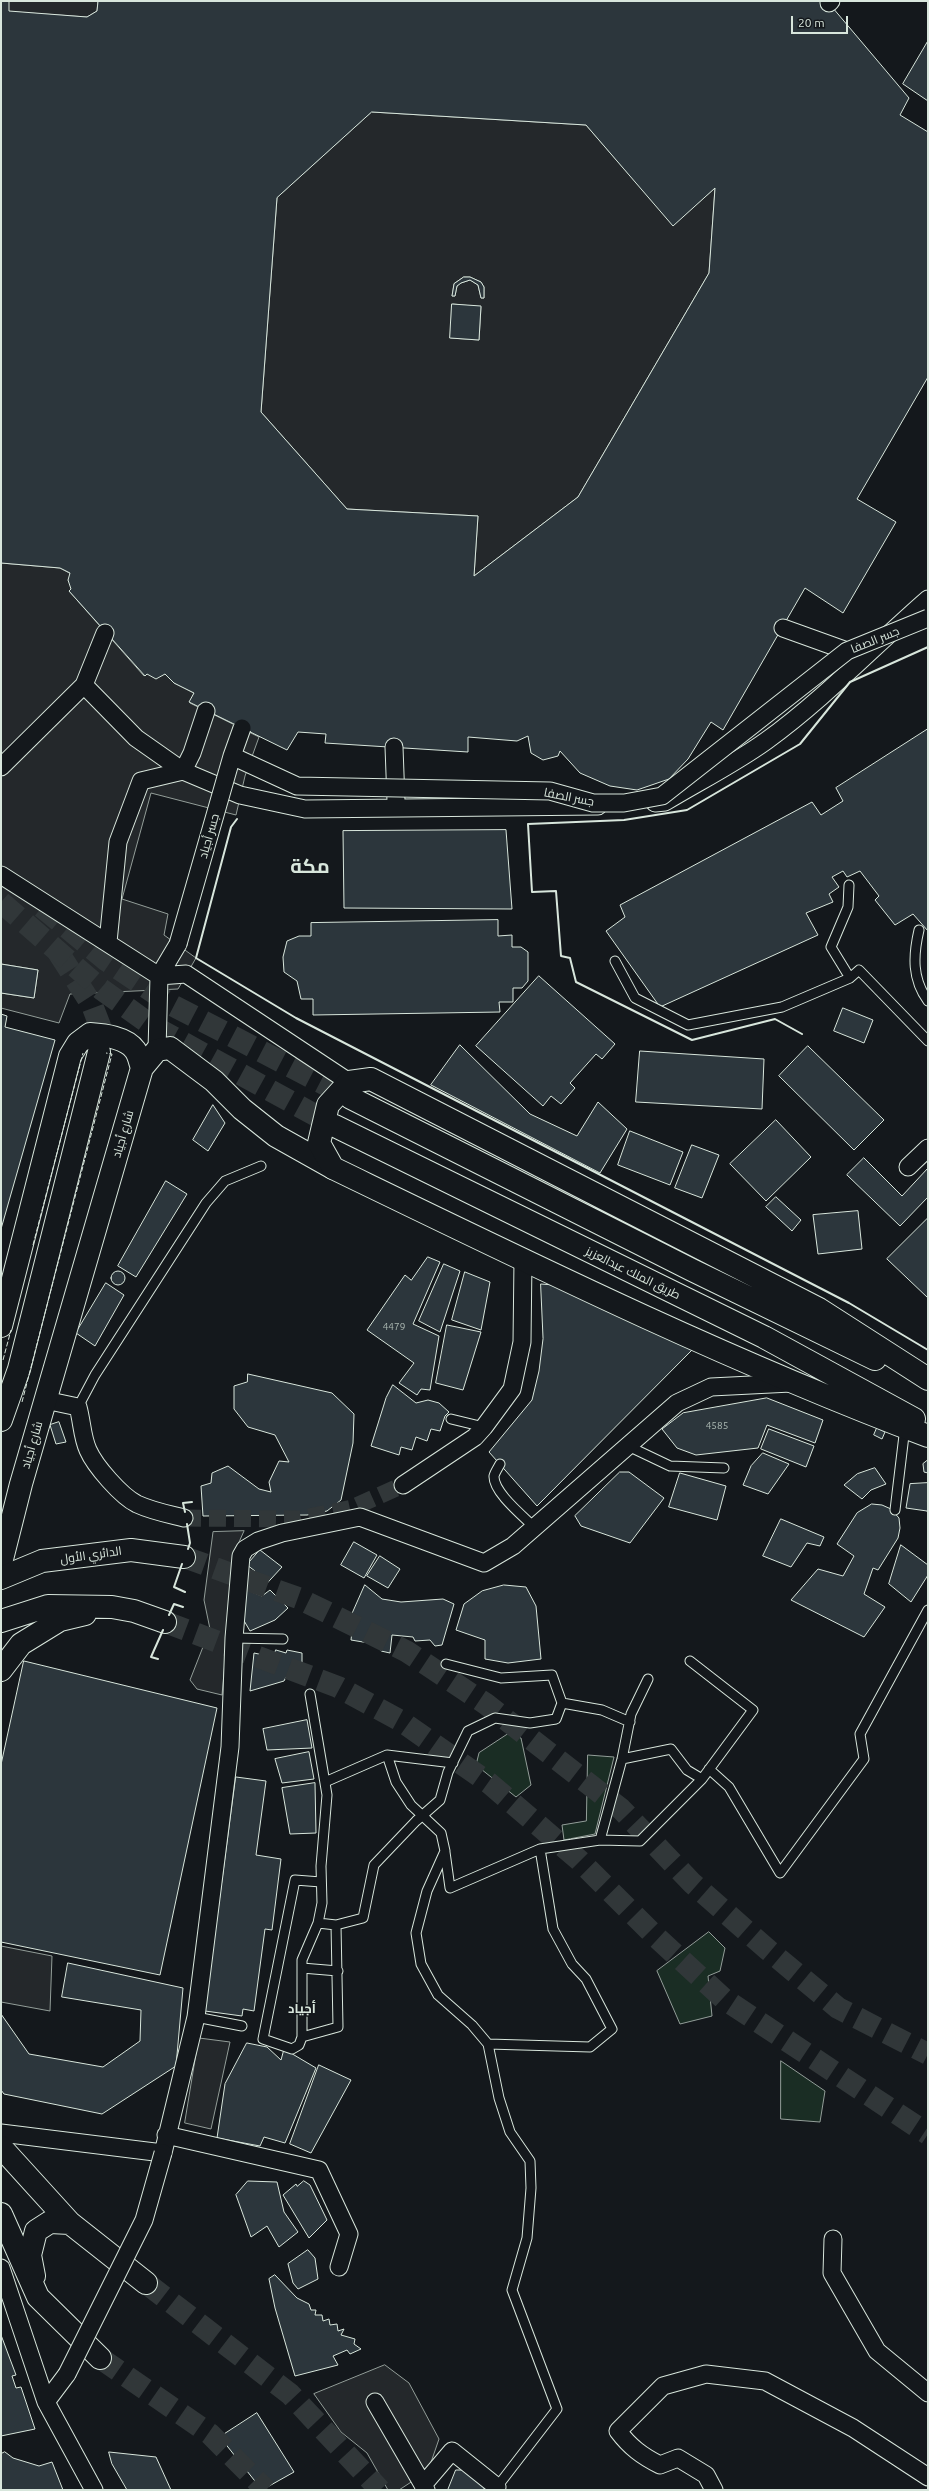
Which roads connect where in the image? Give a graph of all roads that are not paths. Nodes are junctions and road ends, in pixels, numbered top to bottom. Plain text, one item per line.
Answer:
1 (928, 599) edge
2 (928, 618) edge
3 (783, 628) dead end
4 (105, 633) dead end
5 (847, 651) junction
6 (84, 684) junction
7 (206, 711) dead end
8 (242, 728) dead end
9 (394, 747) dead end
10 (232, 756) junction
11 (1, 767) edge
12 (183, 771) junction
13 (396, 808) junction
14 (1, 875) edge
15 (849, 885) dead end
16 (919, 930) dead end
17 (108, 942) junction
18 (615, 961) dead end
19 (160, 976) junction
20 (850, 978) junction
21 (928, 1001) edge
22 (928, 1041) edge
23 (157, 1050) junction
24 (99, 1052) tunnel mouth
25 (142, 1068) junction
26 (350, 1090) junction
27 (335, 1126) tunnel mouth
28 (928, 1148) edge
29 (261, 1166) dead end
30 (908, 1167) dead end
31 (333, 1168) junction
32 (523, 1260) junction
33 (1, 1326) edge
34 (928, 1380) edge
35 (791, 1383) junction
36 (45, 1400) junction
37 (78, 1407) junction
38 (2, 1411) edge
39 (451, 1419) dead end
40 (928, 1426) edge
41 (484, 1427) junction
42 (905, 1427) junction
43 (928, 1436) edge
44 (628, 1446) junction
45 (500, 1464) dead end
46 (724, 1468) dead end
47 (403, 1485) tunnel mouth
48 (895, 1510) dead end
49 (184, 1518) tunnel mouth
50 (535, 1528) junction
51 (184, 1557) tunnel mouth
52 (1, 1563) edge
53 (1, 1578) edge
54 (112, 1607) junction
55 (928, 1610) edge
56 (1, 1621) edge
57 (165, 1622) tunnel mouth
58 (234, 1638) junction
59 (283, 1639) dead end
60 (690, 1661) dead end
61 (446, 1664) dead end
62 (1, 1670) edge
63 (648, 1679) dead end
64 (310, 1694) dead end
65 (562, 1703) junction
66 (630, 1722) junction
67 (387, 1755) junction
68 (622, 1759) junction
69 (453, 1763) junction
70 (709, 1769) junction
71 (702, 1779) junction
72 (325, 1782) junction
73 (424, 1814) junction
74 (600, 1840) junction
75 (540, 1849) junction
76 (445, 1851) junction
77 (321, 1882) junction
78 (318, 1923) junction
79 (336, 1925) junction
80 (302, 1968) junction
81 (338, 1971) junction
82 (196, 2017) junction
83 (242, 2026) dead end
84 (302, 2037) junction
85 (488, 2044) junction
86 (1, 2133) edge
87 (166, 2135) junction
88 (1, 2147) edge
89 (163, 2153) junction
90 (1, 2214) edge
91 (70, 2223) junction
92 (833, 2239) dead end
93 (1, 2268) edge
94 (339, 2268) dead end
95 (146, 2283) tunnel mouth
96 (38, 2297) junction
97 (100, 2358) tunnel mouth
98 (928, 2392) edge
99 (46, 2402) junction
100 (375, 2402) dead end
101 (928, 2477) edge
102 (425, 2487) edge
103 (496, 2489) edge
104 (94, 2490) edge
105 (714, 2490) edge

1 - 13 street
2 - 5 street, جسر الصفا, bridge
3 - 5 street
4 - 6 street
5 - 10 street, جسر الصفا, bridge
6 - 11 street
6 - 12 street
7 - 12 street
8 - 10 street, جسر أجياد, bridge
9 - 13 street
10 - 19 street, جسر أجياد, bridge
12 - 13 street
12 - 17 street
14 - 17 street
15 - 20 lane
16 - 21 lane
17 - 19 street
18 - 20 lane
19 - 23 street
19 - 26 street
20 - 22 lane
23 - 25 main road
23 - 31 main road
24 - 38 main road
25 - 33 main road
25 - 36 main road, شارع أجياد
26 - 31 main road
26 - 34 main road
27 - 40 main road, طريق الملك عبدالعزيز
28 - 30 street
29 - 37 lane
31 - 32 main road
32 - 35 main road
32 - 41 street
35 - 42 main road
35 - 44 street
36 - 37 street
36 - 52 main road, شارع أجياد
37 - 49 street
39 - 41 lane
41 - 47 street
42 - 43 main road
42 - 48 lane
44 - 46 lane
44 - 50 street
45 - 50 lane
50 - 58 street
51 - 53 main road, الدائري الأول
54 - 56 main road
54 - 57 main road
54 - 62 main road
55 - 70 lane
58 - 59 lane
58 - 82 street
60 - 70 lane
61 - 65 lane
63 - 66 lane
64 - 72 lane
65 - 66 lane
65 - 69 lane
66 - 68 lane
67 - 69 lane
67 - 72 lane
67 - 73 lane
68 - 71 lane
68 - 74 lane
69 - 73 lane
70 - 71 lane
71 - 74 lane
72 - 77 lane
73 - 76 lane
73 - 79 lane
74 - 75 lane
75 - 76 lane
75 - 85 lane
76 - 85 lane
77 - 78 lane
77 - 84 lane
78 - 79 lane
78 - 80 lane
79 - 81 lane
80 - 81 lane
80 - 84 lane
81 - 84 lane
82 - 83 lane
82 - 87 street
85 - 103 lane
86 - 89 street
87 - 89 street
87 - 94 street
88 - 91 main road
89 - 99 street, bridge
90 - 96 main road
91 - 95 main road
91 - 96 main road
92 - 98 street
93 - 99 street
96 - 97 main road
99 - 104 street
100 - 102 street
101 - 105 street
102 - 103 street

